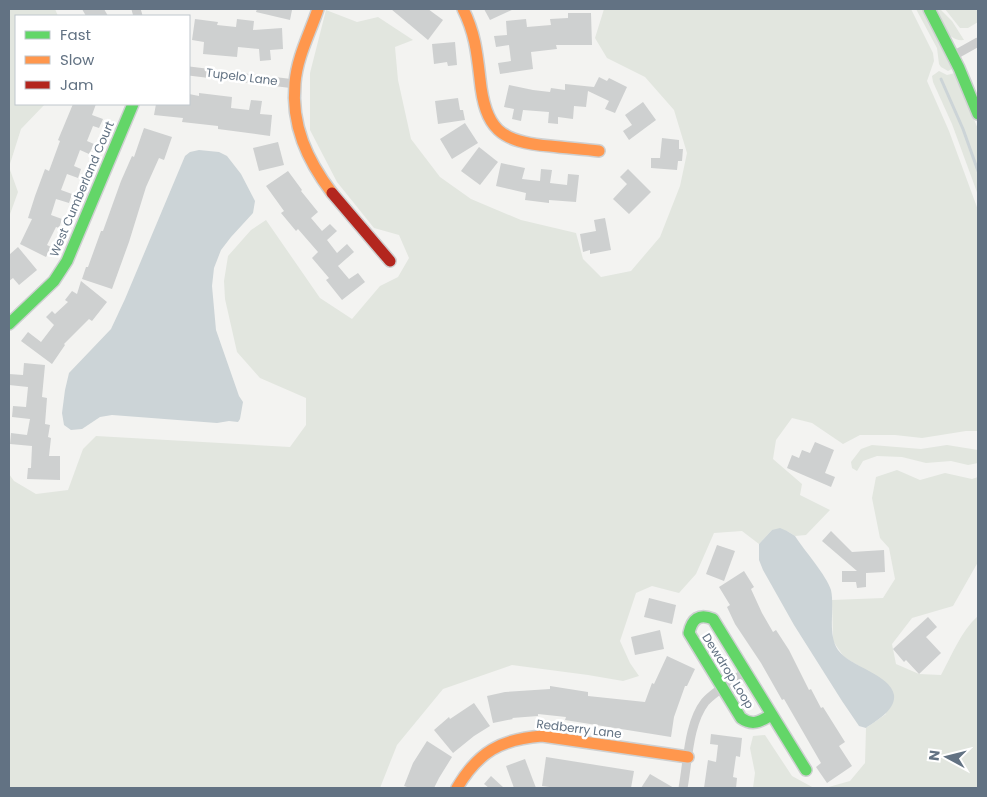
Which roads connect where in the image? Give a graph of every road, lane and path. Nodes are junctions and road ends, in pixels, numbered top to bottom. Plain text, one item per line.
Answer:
1 (318, 9) edge
2 (463, 9) edge
3 (929, 9) edge
4 (978, 42) edge
5 (953, 56) junction
6 (190, 71) edge
7 (295, 84) junction
8 (133, 105) edge
9 (978, 114) edge
10 (599, 151) dead end
11 (390, 261) dead end
12 (9, 324) edge
13 (746, 672) junction
14 (723, 688) junction
15 (772, 715) junction
16 (688, 757) junction
17 (806, 770) dead end
18 (457, 788) edge
19 (682, 788) edge

1 - 7 street
2 - 10 street
3 - 5 street
4 - 5 street
5 - 9 street
6 - 7 street, Tupelo Lane
7 - 11 street
8 - 12 street, West Cumberland Court
13 - 14 street
13 - 14 street, Dewdrop Loop
13 - 15 street, Dewdrop Loop
14 - 15 street, Dewdrop Loop
14 - 16 street
15 - 17 street, Dewdrop Loop
16 - 18 street, Redberry Lane
16 - 19 street

